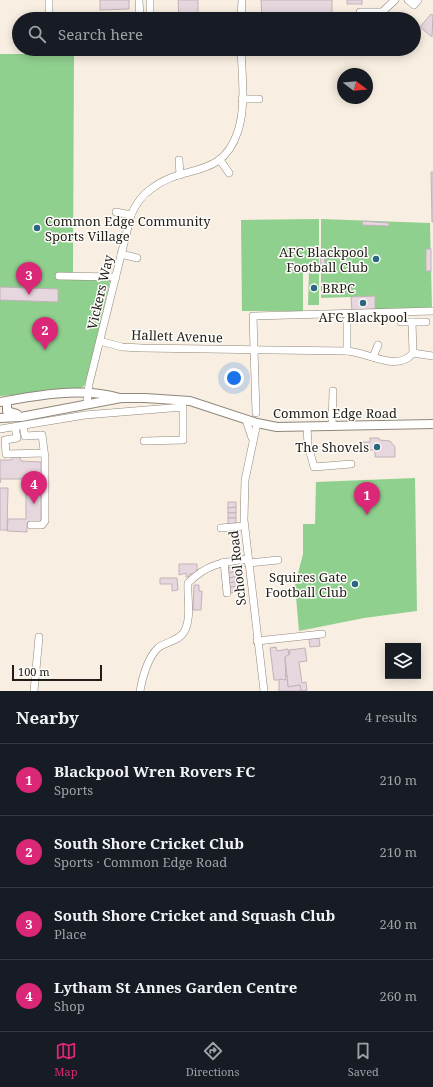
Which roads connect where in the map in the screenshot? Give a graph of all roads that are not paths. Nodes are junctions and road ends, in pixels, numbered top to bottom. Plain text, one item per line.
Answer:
1 (48, 0) edge
2 (139, 0) edge
3 (150, 0) edge
4 (242, 0) edge
5 (395, 0) edge
6 (408, 0) edge
7 (418, 0) edge
8 (49, 12) edge
9 (140, 12) edge
10 (150, 12) edge
11 (241, 12) edge
12 (360, 12) edge
13 (382, 12) edge
14 (382, 12) edge
15 (241, 56) edge
16 (242, 99) junction
17 (259, 99) dead end
18 (179, 160) dead end
19 (220, 160) junction
20 (229, 173) dead end
21 (180, 175) junction
22 (116, 212) dead end
23 (131, 215) junction
24 (121, 254) junction
25 (137, 258) dead end
26 (59, 276) dead end
27 (116, 277) junction
28 (433, 311) edge
29 (347, 320) dead end
30 (401, 322) dead end
31 (412, 322) junction
32 (426, 322) dead end
33 (100, 341) junction
34 (378, 345) dead end
35 (254, 350) junction
36 (347, 351) junction
37 (413, 353) junction
38 (433, 356) edge
39 (373, 357) junction
40 (89, 384) junction
41 (333, 391) dead end
42 (88, 393) junction
43 (121, 398) junction
44 (145, 398) junction
45 (3, 402) edge
46 (87, 404) junction
47 (145, 409) junction
48 (41, 412) junction
49 (256, 413) dead end
50 (0, 418) edge
51 (246, 420) junction
52 (257, 423) junction
53 (433, 424) edge
54 (23, 426) junction
55 (332, 426) junction
56 (15, 427) junction
57 (307, 427) junction
58 (0, 429) edge
59 (144, 441) dead end
60 (253, 442) junction
61 (44, 453) junction
62 (351, 464) dead end
63 (31, 525) dead end
64 (244, 526) junction
65 (221, 528) dead end
66 (278, 560) dead end
67 (248, 561) junction
68 (222, 562) junction
69 (227, 593) dead end
70 (322, 634) dead end
71 (39, 637) dead end
72 (257, 641) junction
73 (34, 691) edge
74 (140, 691) edge
75 (264, 691) edge

1 - 8 street
2 - 9 street
3 - 10 street
4 - 11 street
5 - 14 street
6 - 7 street
12 - 13 street
15 - 16 street, Vickers Way
16 - 17 street
16 - 19 street, Vickers Way
18 - 21 street
19 - 20 street
19 - 21 street, Vickers Way
21 - 23 street, Vickers Way
22 - 23 street
23 - 24 street, Vickers Way
24 - 25 street
24 - 27 street, Vickers Way
26 - 27 street
27 - 33 street, Vickers Way
28 - 35 street
29 - 36 street
30 - 31 street
31 - 32 street
31 - 37 street
33 - 35 street, Hallett Avenue
33 - 40 street, Vickers Way
34 - 39 street
35 - 36 street, Hallett Avenue
35 - 49 street
36 - 39 street, Hallett Avenue
37 - 38 street
37 - 39 street, Hallett Avenue
40 - 42 street, Vickers Way
40 - 42 street
41 - 55 street
42 - 43 main road, Common Edge Road
42 - 45 main road, Common Edge Road
42 - 46 street
43 - 44 main road, Common Edge Road
43 - 46 main road, Common Edge Road
44 - 47 street
44 - 51 main road, Common Edge Road
45 - 48 main road
46 - 48 main road, Common Edge Road
47 - 54 street
47 - 59 street
48 - 50 main road, Common Edge Road
51 - 52 main road, Common Edge Road
51 - 60 street, School Road
52 - 57 main road, Common Edge Road
52 - 60 street, School Road
53 - 55 main road, Common Edge Road
54 - 56 street
54 - 61 street
55 - 57 main road, Common Edge Road
56 - 58 street
56 - 61 street
57 - 62 street
60 - 64 street, School Road
61 - 63 street
64 - 65 street
64 - 67 street, School Road
66 - 67 street
67 - 68 street
67 - 72 street, School Road
68 - 69 street
68 - 74 street
70 - 72 street
71 - 73 street
72 - 75 street, School Road

